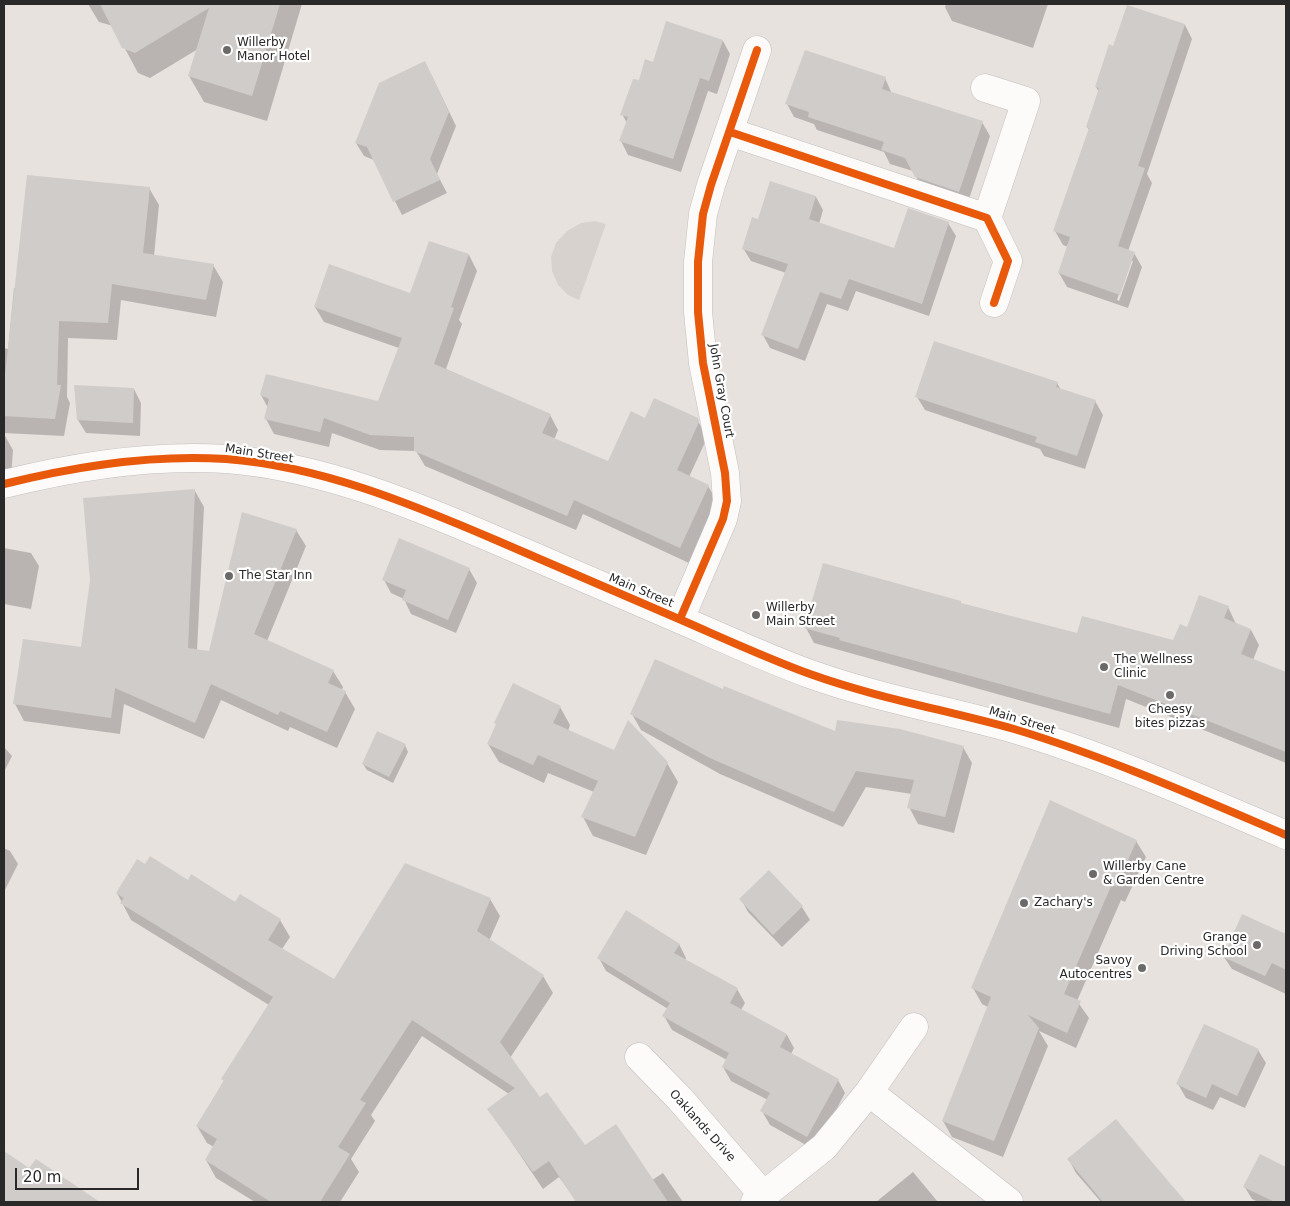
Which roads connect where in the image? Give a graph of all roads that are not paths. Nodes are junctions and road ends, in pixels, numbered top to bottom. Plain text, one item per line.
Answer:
1 (757, 50) dead end
2 (985, 88) dead end
3 (730, 132) junction
4 (986, 218) junction
5 (994, 303) dead end
6 (4, 484) edge
7 (680, 619) junction
8 (1286, 835) edge
9 (914, 1027) dead end
10 (639, 1057) dead end
11 (869, 1092) junction
12 (760, 1199) edge
13 (1009, 1202) edge

1 - 3 street, John Gray Court
2 - 4 street
3 - 4 street
3 - 7 street, John Gray Court
4 - 5 street
6 - 7 street, Main Street
7 - 8 street, Main Street
9 - 11 street, Oaklands Drive
10 - 12 street, Oaklands Drive
11 - 12 street, Oaklands Drive
11 - 13 street

